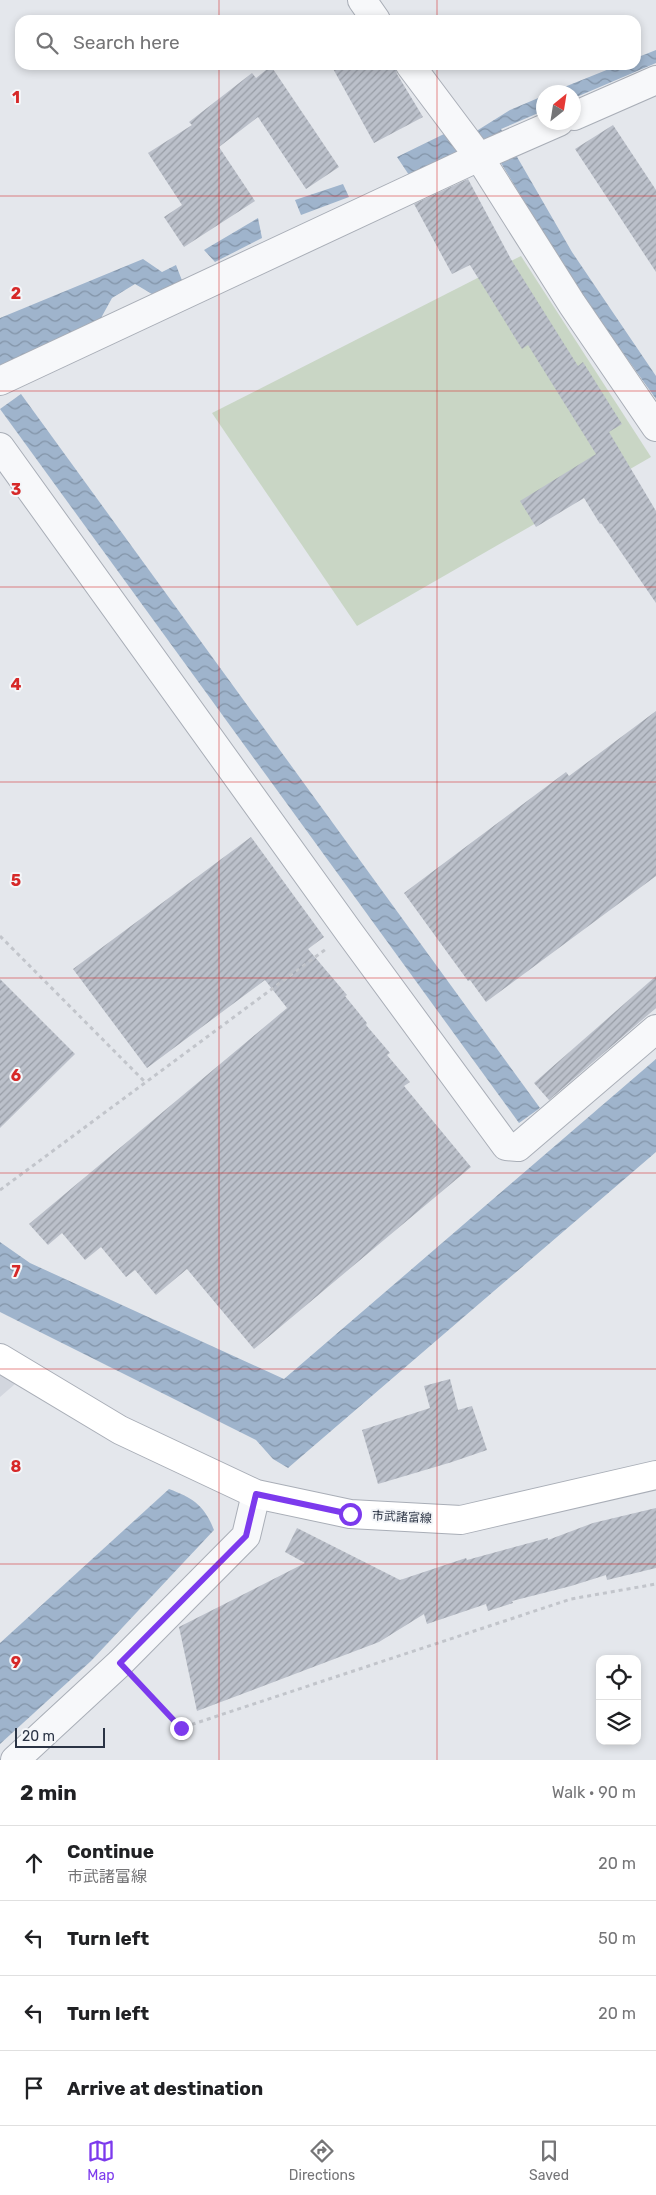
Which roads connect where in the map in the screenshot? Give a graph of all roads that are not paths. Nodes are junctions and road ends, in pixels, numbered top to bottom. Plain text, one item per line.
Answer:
1 (362, 0) edge
2 (372, 15) edge
3 (414, 70) edge
4 (656, 80) edge
5 (581, 113) edge
6 (541, 130) edge
7 (484, 155) junction
8 (0, 381) edge
9 (656, 427) edge
10 (0, 447) edge
11 (656, 1029) edge
12 (0, 1358) edge
13 (656, 1475) edge
14 (256, 1494) junction
15 (15, 1760) edge

1 - 2 street
3 - 7 street
4 - 5 street
6 - 7 street
7 - 8 street
7 - 9 street
10 - 11 street
12 - 14 main road, 市武諸富線
13 - 14 main road, 市武諸富線
14 - 15 street

